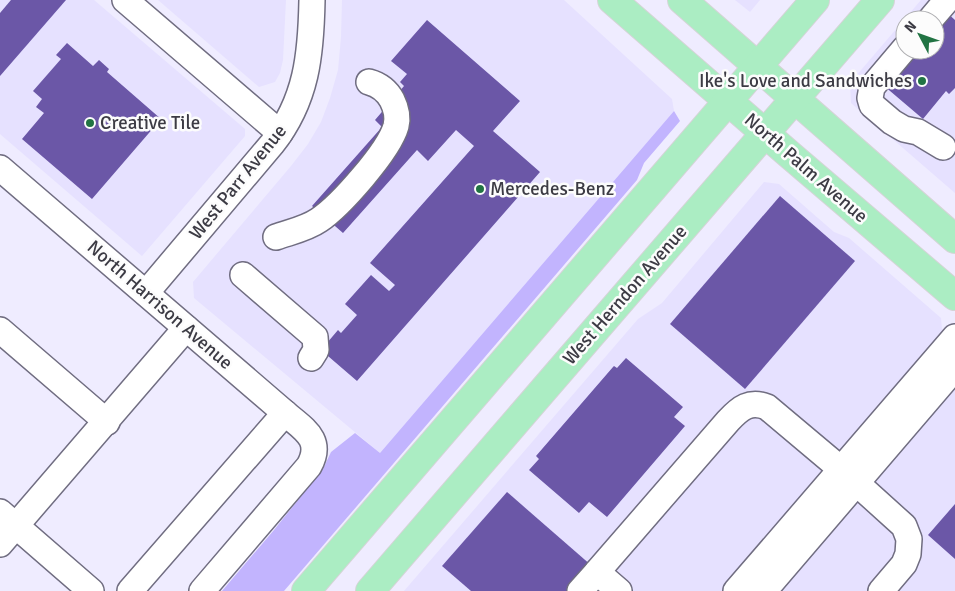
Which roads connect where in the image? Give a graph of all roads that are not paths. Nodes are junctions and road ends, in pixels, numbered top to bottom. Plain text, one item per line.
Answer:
1 (125, 0) edge
2 (312, 0) edge
3 (612, 0) edge
4 (682, 0) edge
5 (814, 0) edge
6 (880, 0) edge
7 (947, 0) edge
8 (938, 10) edge
9 (895, 60) edge
10 (758, 66) junction
11 (370, 82) dead end
12 (794, 99) junction
13 (728, 100) junction
14 (280, 133) junction
15 (764, 133) junction
16 (944, 147) dead end
17 (0, 168) edge
18 (276, 237) dead end
19 (955, 239) edge
20 (243, 274) dead end
21 (146, 293) junction
22 (955, 296) edge
23 (186, 328) junction
24 (0, 330) edge
25 (955, 336) edge
26 (311, 358) dead end
27 (955, 368) edge
28 (285, 413) junction
29 (107, 422) junction
30 (850, 477) junction
31 (5, 527) edge
32 (597, 572) junction
33 (91, 591) edge
34 (130, 591) edge
35 (202, 591) edge
36 (306, 591) edge
37 (370, 591) edge
38 (580, 591) edge
39 (619, 591) edge
40 (736, 591) edge
41 (764, 591) edge
42 (881, 591) edge

1 - 14 street
2 - 14 street, West Parr Avenue
3 - 13 main road, North Palm Avenue
4 - 10 main road
5 - 10 main road
6 - 12 main road, West Herndon Avenue
7 - 8 street
9 - 16 street
10 - 12 main road
10 - 13 main road
11 - 18 street
12 - 15 main road, West Herndon Avenue
12 - 19 main road
13 - 15 main road, North Palm Avenue
13 - 36 main road
14 - 21 street, West Parr Avenue
15 - 22 main road, North Palm Avenue
15 - 37 main road, West Herndon Avenue
17 - 21 street, North Harrison Avenue
20 - 26 street
21 - 23 street, North Harrison Avenue
23 - 28 street, North Harrison Avenue
23 - 29 street
24 - 29 street
25 - 30 street
27 - 30 street
28 - 34 street
28 - 35 street, North Harrison Avenue
29 - 31 street
30 - 32 street
30 - 40 street
30 - 41 street
30 - 42 street
31 - 33 street
32 - 38 street
32 - 39 street

